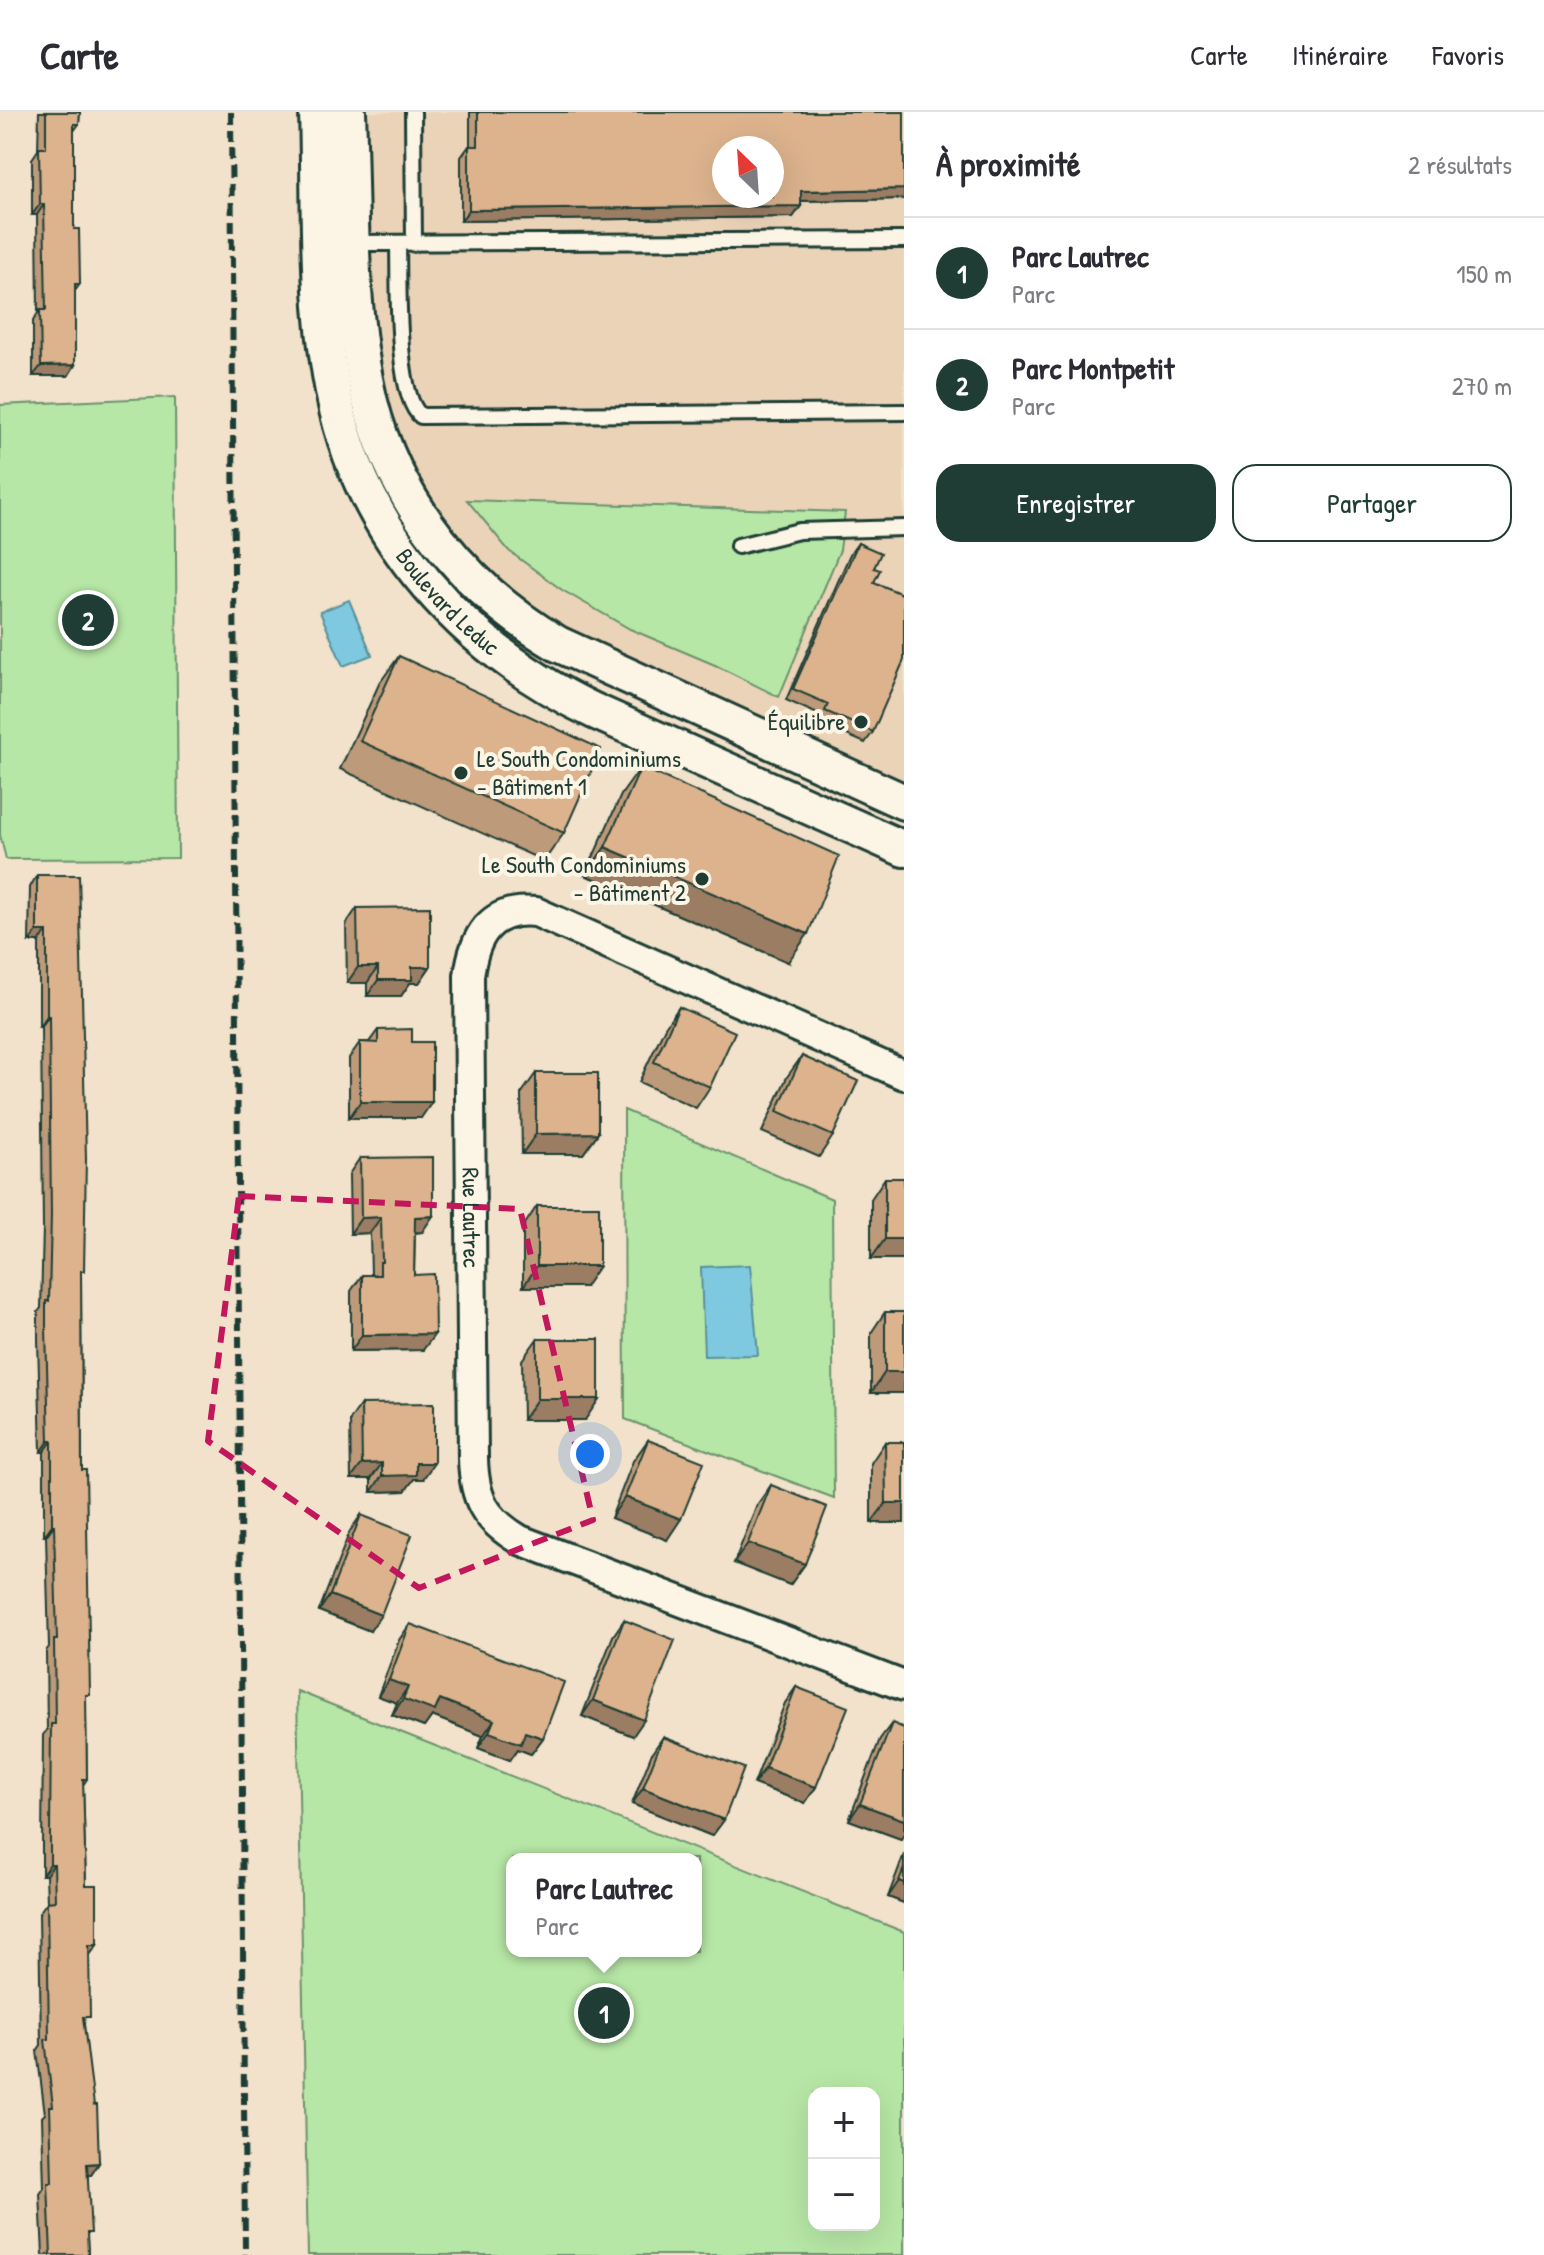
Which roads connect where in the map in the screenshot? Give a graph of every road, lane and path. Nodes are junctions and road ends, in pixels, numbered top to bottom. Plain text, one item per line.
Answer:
1 (317, 112) edge
2 (348, 112) edge
3 (413, 112) edge
4 (904, 240) edge
5 (353, 243) junction
6 (406, 244) junction
7 (904, 412) edge
8 (904, 528) edge
9 (738, 546) dead end
10 (904, 802) edge
11 (904, 849) edge
12 (904, 1075) edge
13 (904, 1686) edge

1 - 11 street, Boulevard Leduc
2 - 5 street, Boulevard Leduc
3 - 6 lane
4 - 6 lane
5 - 6 lane
5 - 10 street, Boulevard Leduc
6 - 7 lane
8 - 9 lane
12 - 13 street, Rue Lautrec

